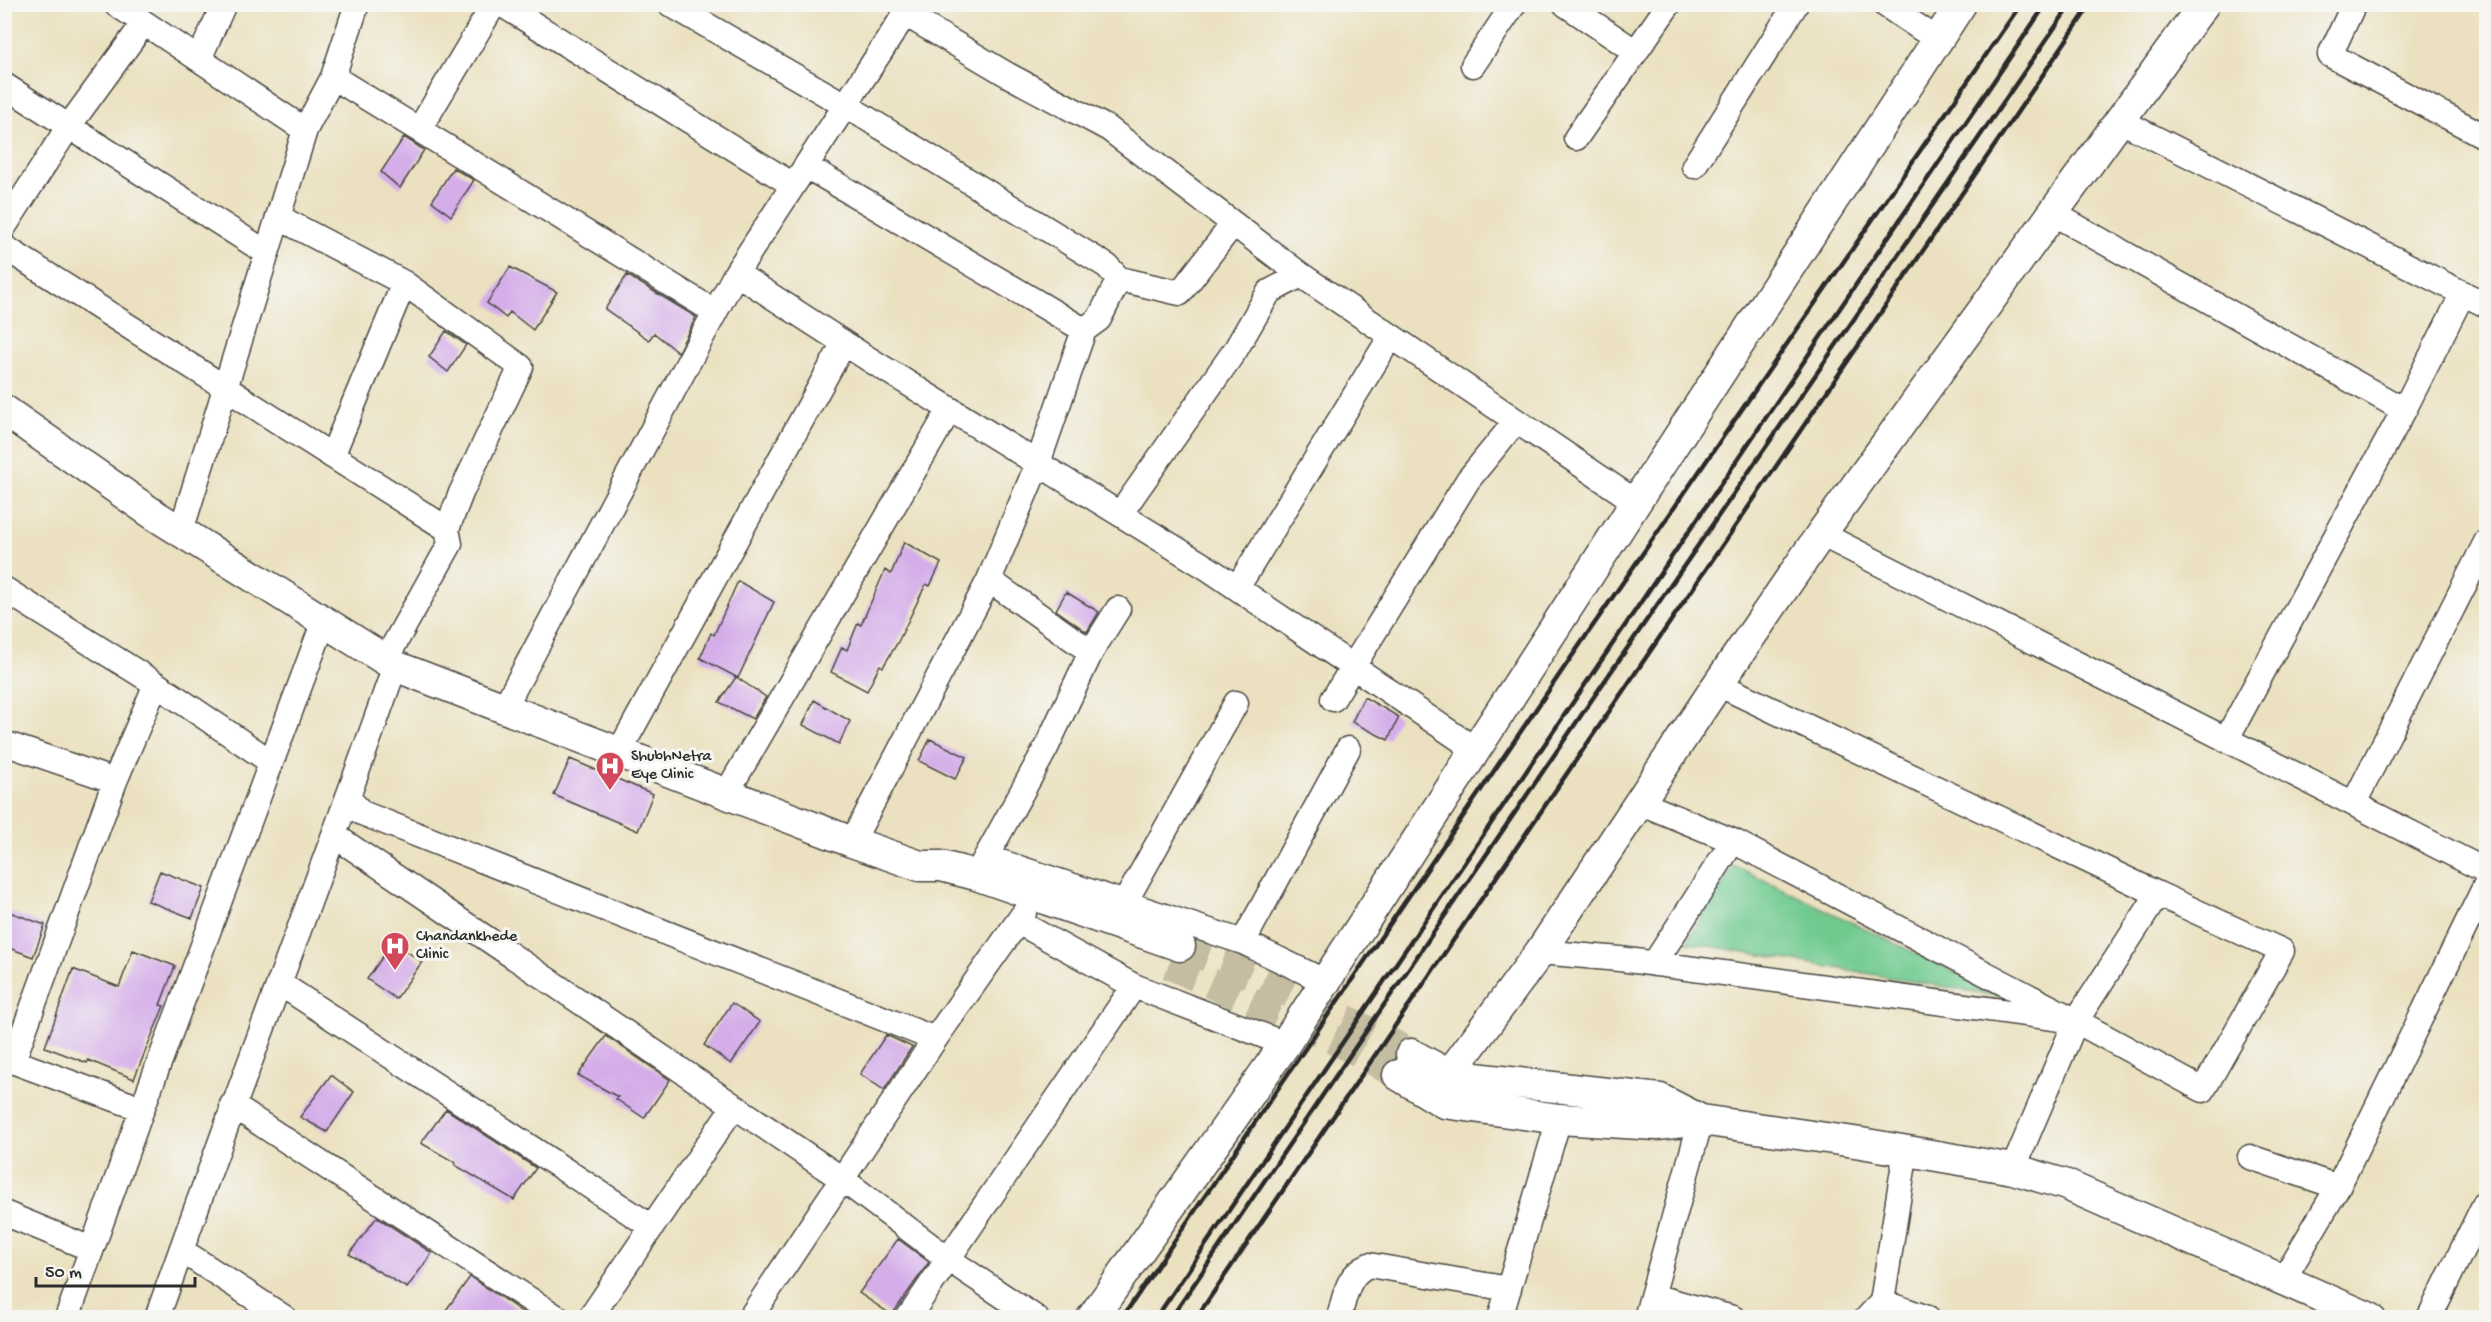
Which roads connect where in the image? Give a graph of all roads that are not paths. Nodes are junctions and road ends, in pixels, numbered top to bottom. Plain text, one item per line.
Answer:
1 (116, 4) edge
2 (224, 4) edge
3 (357, 4) edge
4 (494, 4) edge
5 (501, 4) edge
6 (670, 4) edge
7 (1514, 4) edge
8 (1565, 4) edge
9 (1670, 4) edge
10 (1796, 4) edge
11 (1884, 4) edge
12 (1962, 4) edge
13 (2204, 4) edge
14 (2354, 4) edge
15 (898, 9) edge
16 (144, 23) junction
17 (1938, 40) junction
18 (1636, 52) junction
19 (199, 59) junction
20 (1473, 65) dead end
21 (333, 77) junction
22 (4, 85) edge
23 (844, 107) junction
24 (2121, 121) junction
25 (69, 126) junction
26 (305, 130) junction
27 (419, 130) junction
28 (2487, 137) edge
29 (1576, 138) dead end
30 (1694, 166) dead end
31 (800, 175) junction
32 (2054, 213) junction
33 (278, 217) junction
34 (1233, 224) junction
35 (4, 227) edge
36 (4, 247) edge
37 (267, 253) junction
38 (736, 273) junction
39 (1301, 275) junction
40 (1119, 279) junction
41 (404, 282) junction
42 (2463, 292) junction
43 (2487, 305) edge
44 (715, 312) junction
45 (1084, 330) junction
46 (1391, 336) junction
47 (844, 343) junction
48 (225, 389) junction
49 (950, 409) junction
50 (4, 410) edge
51 (2404, 410) junction
52 (1516, 421) junction
53 (332, 456) junction
54 (1038, 464) junction
55 (1636, 502) junction
56 (1120, 514) junction
57 (447, 530) junction
58 (181, 531) junction
59 (1821, 534) junction
60 (2487, 542) edge
61 (989, 580) junction
62 (1237, 588) junction
63 (4, 589) edge
64 (1118, 609) dead end
65 (324, 621) junction
66 (1091, 652) junction
67 (390, 663) junction
68 (1354, 667) junction
69 (156, 684) junction
70 (1718, 684) junction
71 (1333, 699) dead end
72 (1236, 703) dead end
73 (504, 708) junction
74 (2226, 740) junction
75 (4, 742) edge
76 (1348, 749) dead end
77 (1476, 750) junction
78 (619, 752) junction
79 (271, 762) junction
80 (115, 781) junction
81 (726, 794) junction
82 (348, 798) junction
83 (1641, 803) junction
84 (2354, 803) junction
85 (335, 836) junction
86 (1733, 841) junction
87 (852, 842) junction
88 (920, 866) junction
89 (981, 866) junction
90 (2487, 870) edge
91 (2487, 884) edge
92 (2158, 894) junction
93 (1125, 904) junction
94 (1014, 907) junction
95 (1243, 942) junction
96 (1540, 952) junction
97 (1174, 956) tunnel mouth
98 (1653, 964) junction
99 (1326, 982) junction
100 (279, 983) junction
101 (1134, 986) junction
102 (2076, 1022) junction
103 (935, 1040) junction
104 (1285, 1044) junction
105 (9, 1059) edge
106 (1449, 1075) junction
107 (232, 1105) junction
108 (734, 1106) junction
109 (142, 1109) junction
110 (1559, 1119) junction
111 (1701, 1120) junction
112 (1906, 1150) junction
113 (2250, 1157) dead end
114 (2013, 1169) junction
115 (842, 1179) junction
116 (2338, 1187) junction
117 (2487, 1201) edge
118 (4, 1213) edge
119 (652, 1227) junction
120 (91, 1249) junction
121 (181, 1250) junction
122 (948, 1258) junction
123 (2283, 1280) junction
124 (1509, 1289) junction
125 (1650, 1307) edge
126 (1875, 1310) edge
127 (67, 1317) edge
128 (157, 1317) edge
129 (285, 1317) edge
130 (558, 1317) edge
131 (590, 1317) edge
132 (750, 1317) edge
133 (908, 1317) edge
134 (1036, 1317) edge
135 (1092, 1317) edge
136 (1339, 1317) edge
137 (1500, 1317) edge
138 (1733, 1317) edge
139 (1928, 1317) edge
140 (2370, 1317) edge
141 (2429, 1317) edge

1 - 16 street
2 - 19 street
3 - 21 street
4 - 27 street
5 - 31 street
6 - 23 street
7 - 20 street
8 - 18 street
9 - 18 street
10 - 30 street
11 - 17 street
12 - 17 street
13 - 24 street
14 - 28 street
15 - 23 street
15 - 34 street
16 - 19 street
16 - 25 street
17 - 55 street
18 - 29 street
19 - 26 street
21 - 26 street
21 - 27 street
22 - 25 street
23 - 31 street
23 - 40 street
24 - 32 street
24 - 42 street
25 - 35 street
25 - 37 street
26 - 33 street
27 - 44 street
31 - 38 street
31 - 45 street
32 - 51 street
32 - 59 street
33 - 37 street
33 - 41 street
34 - 39 street
34 - 40 street
36 - 48 street
37 - 48 street
38 - 44 street
38 - 47 street
39 - 46 street
39 - 56 street
40 - 45 street
41 - 53 street
41 - 57 street
42 - 43 street
42 - 51 street
44 - 73 street
45 - 54 street
46 - 52 street
46 - 62 street
47 - 49 street
47 - 78 street
48 - 53 street
48 - 58 street
49 - 54 street
49 - 81 street
50 - 58 street
51 - 74 street
52 - 55 street
52 - 68 street
53 - 57 street
54 - 56 street
54 - 61 street
55 - 77 street
56 - 62 street
57 - 67 street
58 - 65 street
59 - 70 street
59 - 74 street
60 - 84 street
61 - 66 street
61 - 87 street
62 - 68 street
63 - 69 street
64 - 66 street
65 - 67 street
65 - 79 street
66 - 89 street
67 - 73 street
67 - 82 street
68 - 71 street
68 - 77 street
69 - 79 street
69 - 80 street
70 - 83 street
70 - 92 street
72 - 93 street
73 - 78 street
74 - 84 street
75 - 80 street
76 - 95 street
77 - 99 street
78 - 81 street
79 - 109 street
80 - 105 street
81 - 87 street
82 - 85 street
82 - 103 street
83 - 86 street
83 - 96 street
84 - 90 street
85 - 100 street
85 - 108 street
86 - 98 street
86 - 102 street
87 - 88 street
88 - 89 street
88 - 94 street
89 - 93 street
89 - 94 street
91 - 116 street
92 - 102 street
92 - 102 street
93 - 95 street
94 - 97 street
94 - 101 street
94 - 103 street
95 - 99 street
96 - 98 street
96 - 106 street
98 - 102 street
99 - 104 street
100 - 107 street
100 - 119 street
101 - 104 street
101 - 122 street
102 - 114 street
103 - 115 street
104 - 135 street
105 - 109 street
106 - 110 street
106 - 111 street
107 - 121 street
107 - 130 street
108 - 115 street
108 - 119 street
109 - 120 street
110 - 111 street
110 - 124 street
111 - 112 street
111 - 125 street
112 - 114 street
112 - 126 street
113 - 116 street
114 - 123 street
115 - 122 street
115 - 132 street
116 - 123 street
117 - 141 street
118 - 120 street
119 - 131 street
120 - 127 street
121 - 128 street
121 - 129 street
122 - 133 street
122 - 134 street
123 - 140 street
124 - 136 street
124 - 137 street
125 - 138 street
126 - 139 street

